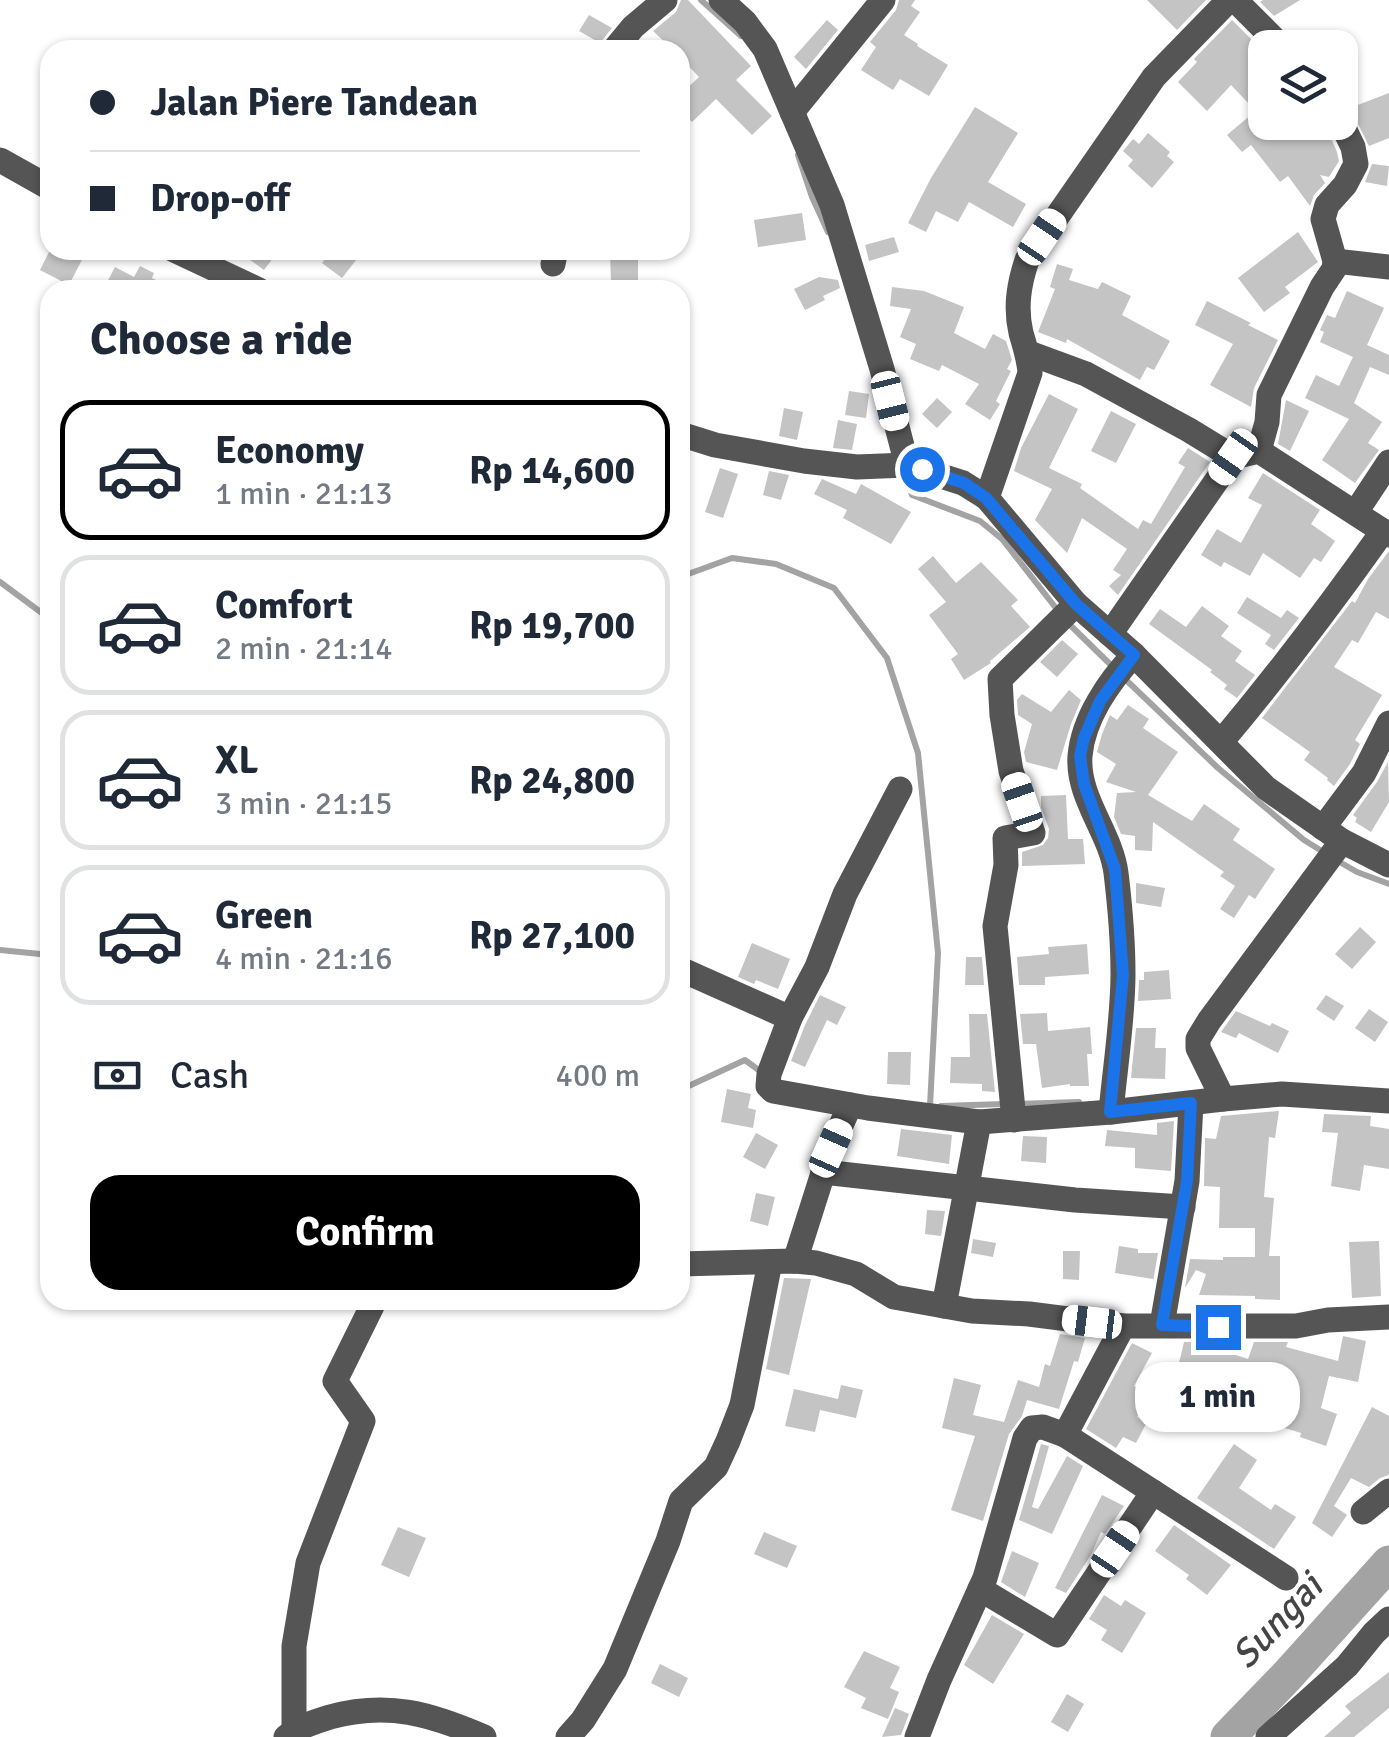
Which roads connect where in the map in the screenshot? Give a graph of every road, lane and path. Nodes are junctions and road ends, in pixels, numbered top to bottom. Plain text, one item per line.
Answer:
1 (666, 0) edge
2 (721, 0) edge
3 (883, 0) edge
4 (1232, 0) edge
5 (1264, 30) edge
6 (623, 40) edge
7 (792, 112) junction
8 (1350, 140) edge
9 (0, 160) edge
10 (40, 182) edge
11 (195, 260) edge
12 (1335, 261) junction
13 (1389, 267) edge
14 (238, 280) edge
15 (1028, 353) junction
16 (690, 437) edge
17 (1259, 451) junction
18 (1233, 457) junction
19 (1389, 462) edge
20 (898, 465) junction
21 (986, 498) junction
22 (1356, 512) junction
23 (1386, 533) edge
24 (1076, 604) junction
25 (1110, 634) junction
26 (1130, 659) junction
27 (1389, 722) edge
28 (1222, 742) junction
29 (900, 789) dead end
30 (1332, 846) junction
31 (1389, 864) edge
32 (690, 973) edge
33 (790, 1018) junction
34 (1223, 1098) junction
35 (1389, 1101) edge
36 (1191, 1103) junction
37 (850, 1105) junction
38 (1110, 1112) junction
39 (1014, 1120) junction
40 (979, 1122) junction
41 (823, 1172) junction
42 (967, 1188) junction
43 (1182, 1207) junction
44 (782, 1262) junction
45 (690, 1264) edge
46 (944, 1306) junction
47 (370, 1310) edge
48 (1389, 1317) edge
49 (1162, 1325) junction
50 (1123, 1326) junction
51 (1065, 1435) junction
52 (1389, 1491) edge
53 (1153, 1492) junction
54 (1362, 1512) dead end
55 (1286, 1578) dead end
56 (980, 1589) junction
57 (1389, 1619) edge
58 (290, 1734) edge
59 (484, 1737) edge
60 (568, 1737) edge
61 (918, 1737) edge
62 (1268, 1737) edge

1 - 6 street
2 - 7 street
3 - 7 street
4 - 5 street
4 - 15 street
7 - 20 street
8 - 12 street
9 - 10 street
11 - 14 street
12 - 13 street
12 - 17 street
15 - 18 street
15 - 21 street
16 - 20 street
17 - 18 street
17 - 22 street
18 - 25 street
19 - 22 street
20 - 21 street
21 - 24 street
22 - 23 street
23 - 28 street
24 - 25 street
24 - 39 street
25 - 26 street
26 - 28 street
26 - 38 street
27 - 30 street
28 - 30 street
29 - 33 street
30 - 31 street
30 - 34 street
32 - 33 street
33 - 37 street
34 - 35 street
34 - 36 street
36 - 38 street
36 - 43 street
37 - 40 street
37 - 41 street
38 - 39 street
39 - 40 street
40 - 42 street
41 - 42 street
41 - 44 street
42 - 43 street
42 - 46 street
43 - 49 street
44 - 45 street
44 - 46 street
44 - 60 street
46 - 50 street
47 - 58 street
48 - 49 street
49 - 50 street
50 - 51 street
51 - 53 street
51 - 56 street
52 - 54 street
53 - 55 street
53 - 56 street
56 - 61 street
57 - 62 street
58 - 59 street

